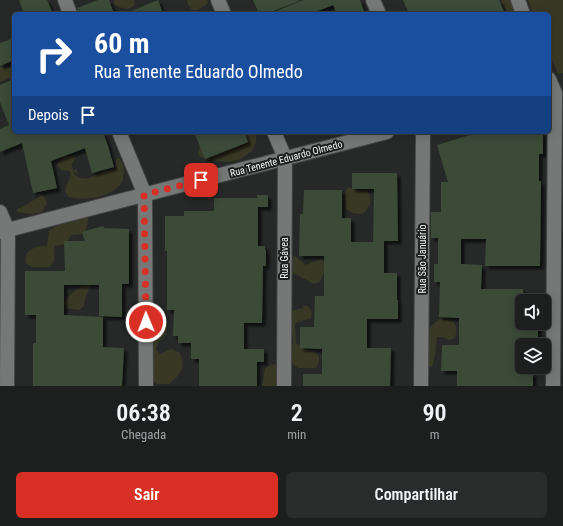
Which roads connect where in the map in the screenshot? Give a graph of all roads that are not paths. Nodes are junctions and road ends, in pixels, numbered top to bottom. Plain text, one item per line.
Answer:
1 (65, 0) edge
2 (218, 0) edge
3 (373, 0) edge
4 (518, 0) edge
5 (69, 12) edge
6 (223, 12) edge
7 (378, 12) edge
8 (522, 12) edge
9 (551, 83) edge
10 (556, 92) edge
11 (120, 134) edge
12 (275, 134) edge
13 (378, 134) edge
14 (423, 134) edge
15 (285, 158) junction
16 (144, 195) junction
17 (0, 212) edge
18 (4, 231) edge
19 (7, 386) edge
20 (146, 386) edge
21 (284, 386) edge
22 (422, 386) edge
23 (553, 386) edge

1 - 5 street
2 - 6 street
3 - 7 street
4 - 8 street
9 - 10 street
10 - 23 street
11 - 16 street
12 - 15 street, Rua Gávea
13 - 15 street, Rua Tenente Eduardo Olmedo
14 - 22 street, Rua São Januário
15 - 16 street, Rua Tenente Eduardo Olmedo
15 - 21 street, Rua Gávea
16 - 18 street, Rua Tenente Eduardo Olmedo
16 - 20 street
17 - 18 street
18 - 19 street

